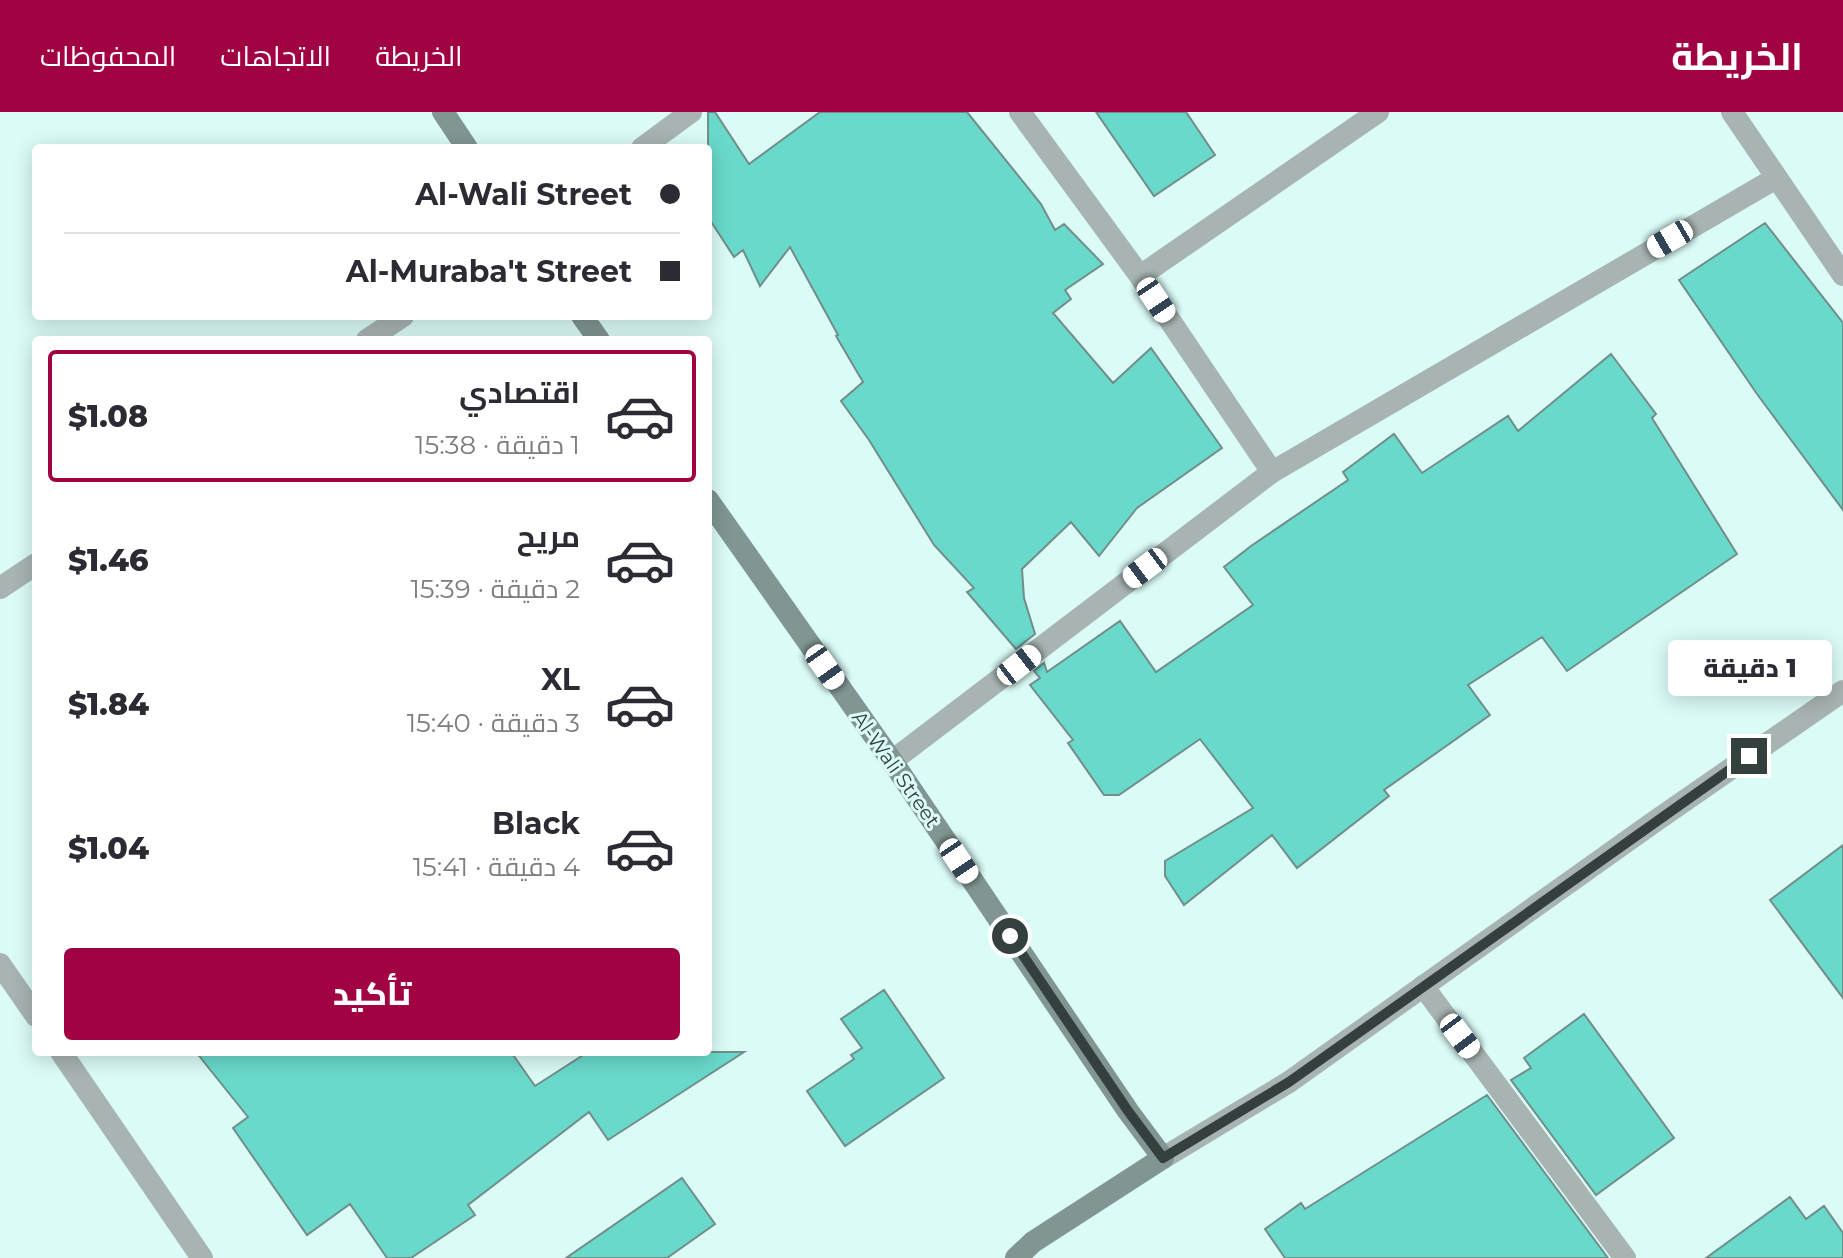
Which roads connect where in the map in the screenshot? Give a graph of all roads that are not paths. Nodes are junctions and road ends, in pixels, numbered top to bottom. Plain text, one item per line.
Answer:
1 (443, 112) edge
2 (691, 112) edge
3 (1020, 112) edge
4 (1378, 112) edge
5 (1732, 112) edge
6 (464, 144) edge
7 (647, 144) edge
8 (1776, 178) junction
9 (1843, 275) edge
10 (1140, 276) junction
11 (397, 320) edge
12 (373, 336) edge
13 (1272, 472) junction
14 (712, 506) edge
15 (32, 567) edge
16 (0, 588) edge
17 (1843, 691) edge
18 (892, 761) junction
19 (0, 964) edge
20 (1423, 986) junction
21 (32, 1010) edge
22 (64, 1056) edge
23 (1163, 1158) junction
24 (202, 1258) edge
25 (1016, 1258) edge
26 (1625, 1258) edge

1 - 6 main road
2 - 7 street
3 - 10 street
4 - 10 street
5 - 8 street
8 - 9 street
8 - 13 street
10 - 13 street
11 - 12 street
13 - 18 street
14 - 18 main road, Al-Wali Street
15 - 16 street
17 - 20 street
18 - 23 main road, Al-Wali Street
19 - 21 street
20 - 23 street
20 - 26 street
22 - 24 street
23 - 25 main road

